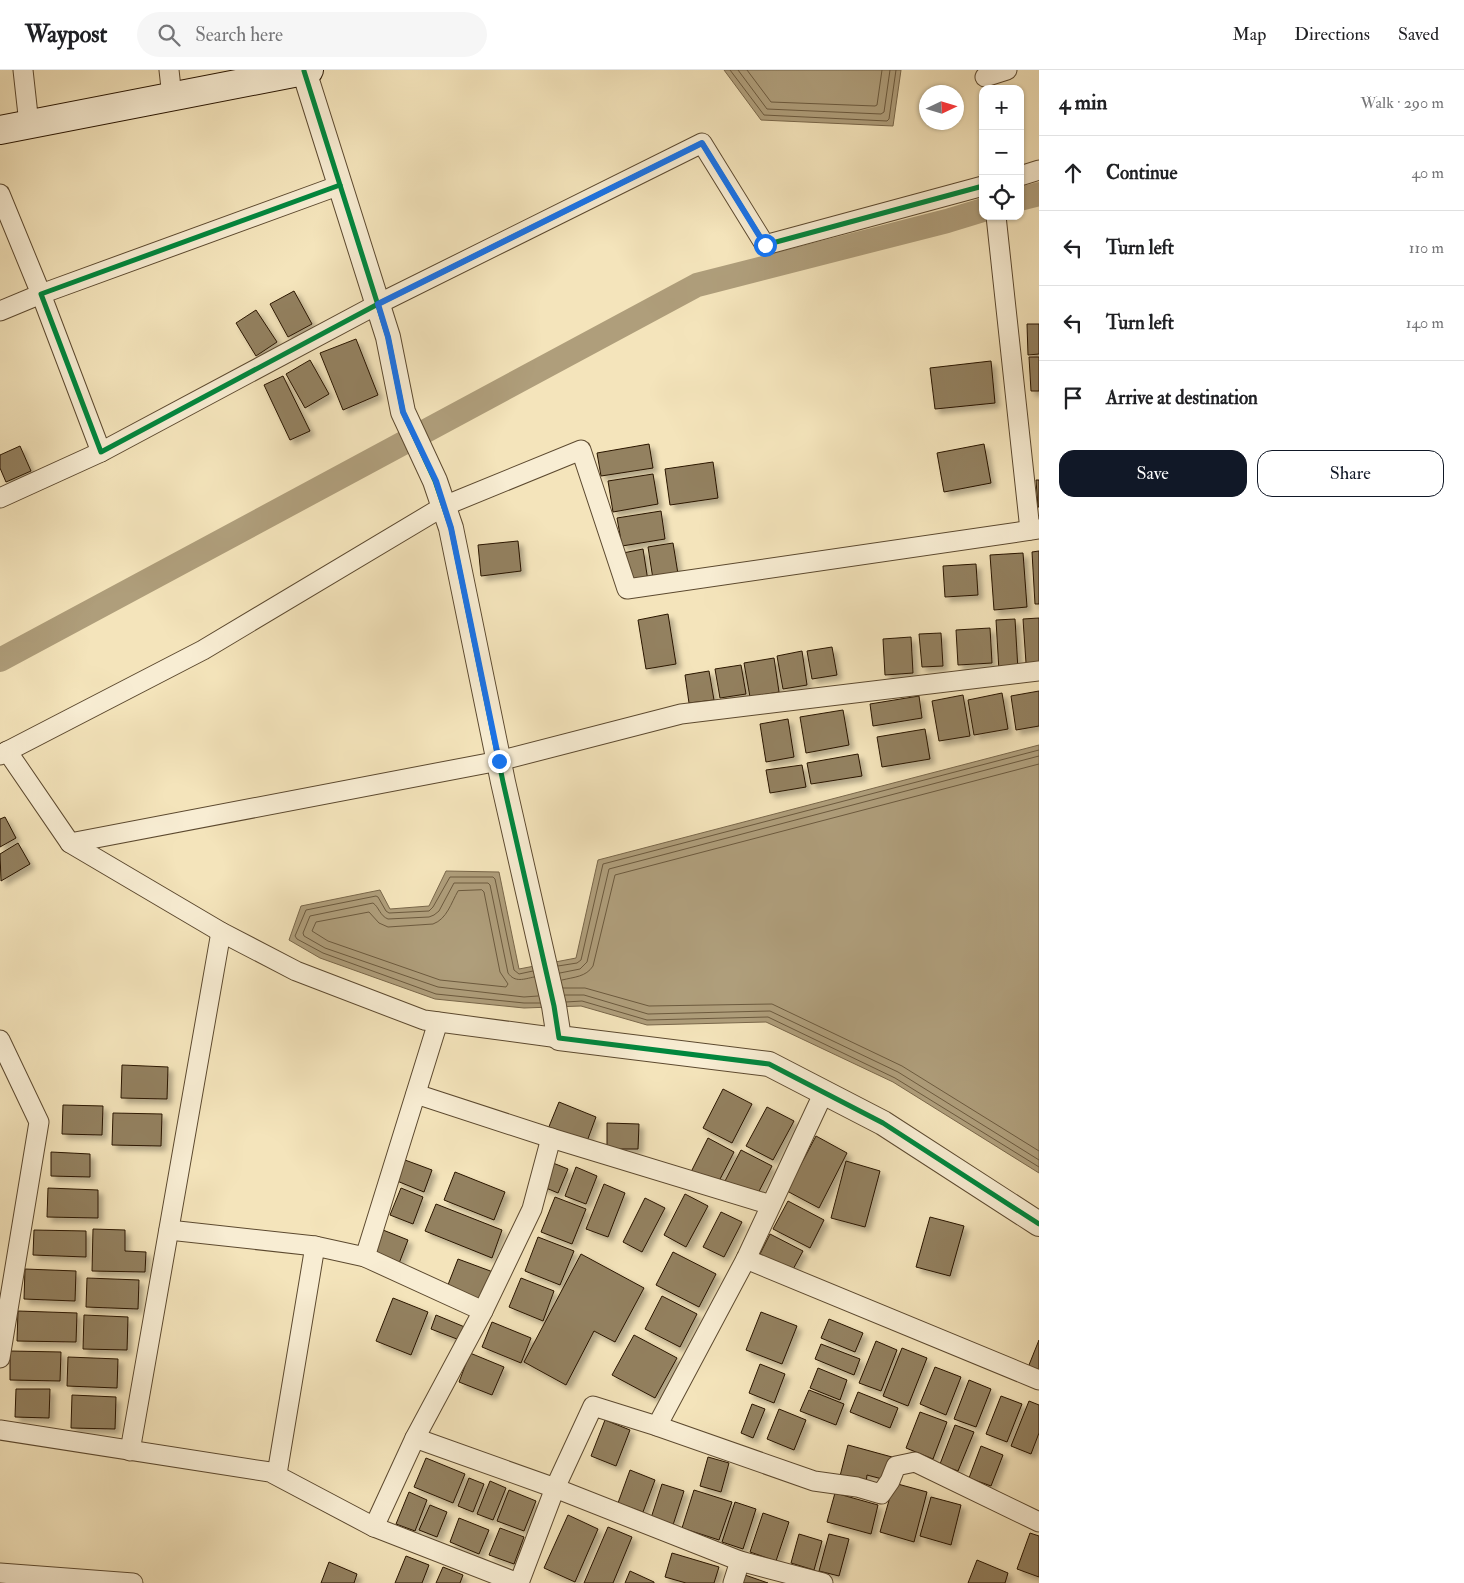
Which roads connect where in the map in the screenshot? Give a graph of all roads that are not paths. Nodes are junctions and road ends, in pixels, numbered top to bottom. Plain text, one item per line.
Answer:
1 (23, 70) edge
2 (168, 70) edge
3 (306, 70) edge
4 (1007, 70) edge
5 (985, 78) edge
6 (172, 97) junction
7 (29, 124) junction
8 (0, 130) edge
9 (1039, 170) edge
10 (1023, 175) edge
11 (340, 185) junction
12 (979, 187) edge
13 (0, 194) edge
14 (997, 223) edge
15 (40, 294) junction
16 (378, 304) junction
17 (0, 311) edge
18 (101, 452) junction
19 (0, 498) edge
20 (444, 506) junction
21 (1035, 529) edge
22 (1039, 671) edge
23 (3, 753) edge
24 (499, 761) junction
25 (70, 843) junction
26 (221, 932) junction
27 (438, 1022) junction
28 (559, 1038) junction
29 (0, 1040) edge
30 (824, 1092) junction
31 (416, 1094) junction
32 (550, 1138) junction
33 (771, 1205) junction
34 (1039, 1224) edge
35 (169, 1230) junction
36 (315, 1246) junction
37 (365, 1257) junction
38 (746, 1259) junction
39 (483, 1311) junction
40 (0, 1358) edge
41 (1039, 1380) edge
42 (658, 1426) junction
43 (0, 1430) edge
44 (415, 1438) junction
45 (130, 1451) junction
46 (277, 1474) junction
47 (555, 1488) junction
48 (1039, 1522) edge
49 (374, 1527) junction
50 (740, 1562) junction
51 (0, 1573) edge
52 (133, 1583) edge
53 (518, 1583) edge
54 (733, 1583) edge
55 (823, 1583) edge

1 - 7 street
2 - 6 street
3 - 6 main road
3 - 11 street
4 - 5 street
6 - 7 main road
7 - 8 main road
9 - 10 street
11 - 15 street
11 - 16 street
12 - 16 street
13 - 15 street
14 - 21 street
15 - 17 street
15 - 18 street
16 - 18 street
16 - 20 street
18 - 19 street
20 - 21 street
20 - 23 street
20 - 24 street
22 - 24 street
23 - 25 street
24 - 25 street
24 - 28 street
25 - 26 street
26 - 27 street
26 - 35 street
27 - 28 street
27 - 31 street
28 - 30 street
29 - 40 street
30 - 33 street
30 - 34 street
31 - 32 street
31 - 37 street
32 - 33 street
32 - 39 street
33 - 38 street
35 - 36 street
35 - 45 street
36 - 37 street
36 - 46 street
37 - 39 street
38 - 41 street
38 - 42 street
39 - 44 street
42 - 47 street
42 - 48 street
43 - 45 street
44 - 47 street
44 - 49 street
45 - 46 street
46 - 49 street
47 - 50 street
47 - 53 street
49 - 53 street
50 - 54 street
50 - 55 street
51 - 52 street

